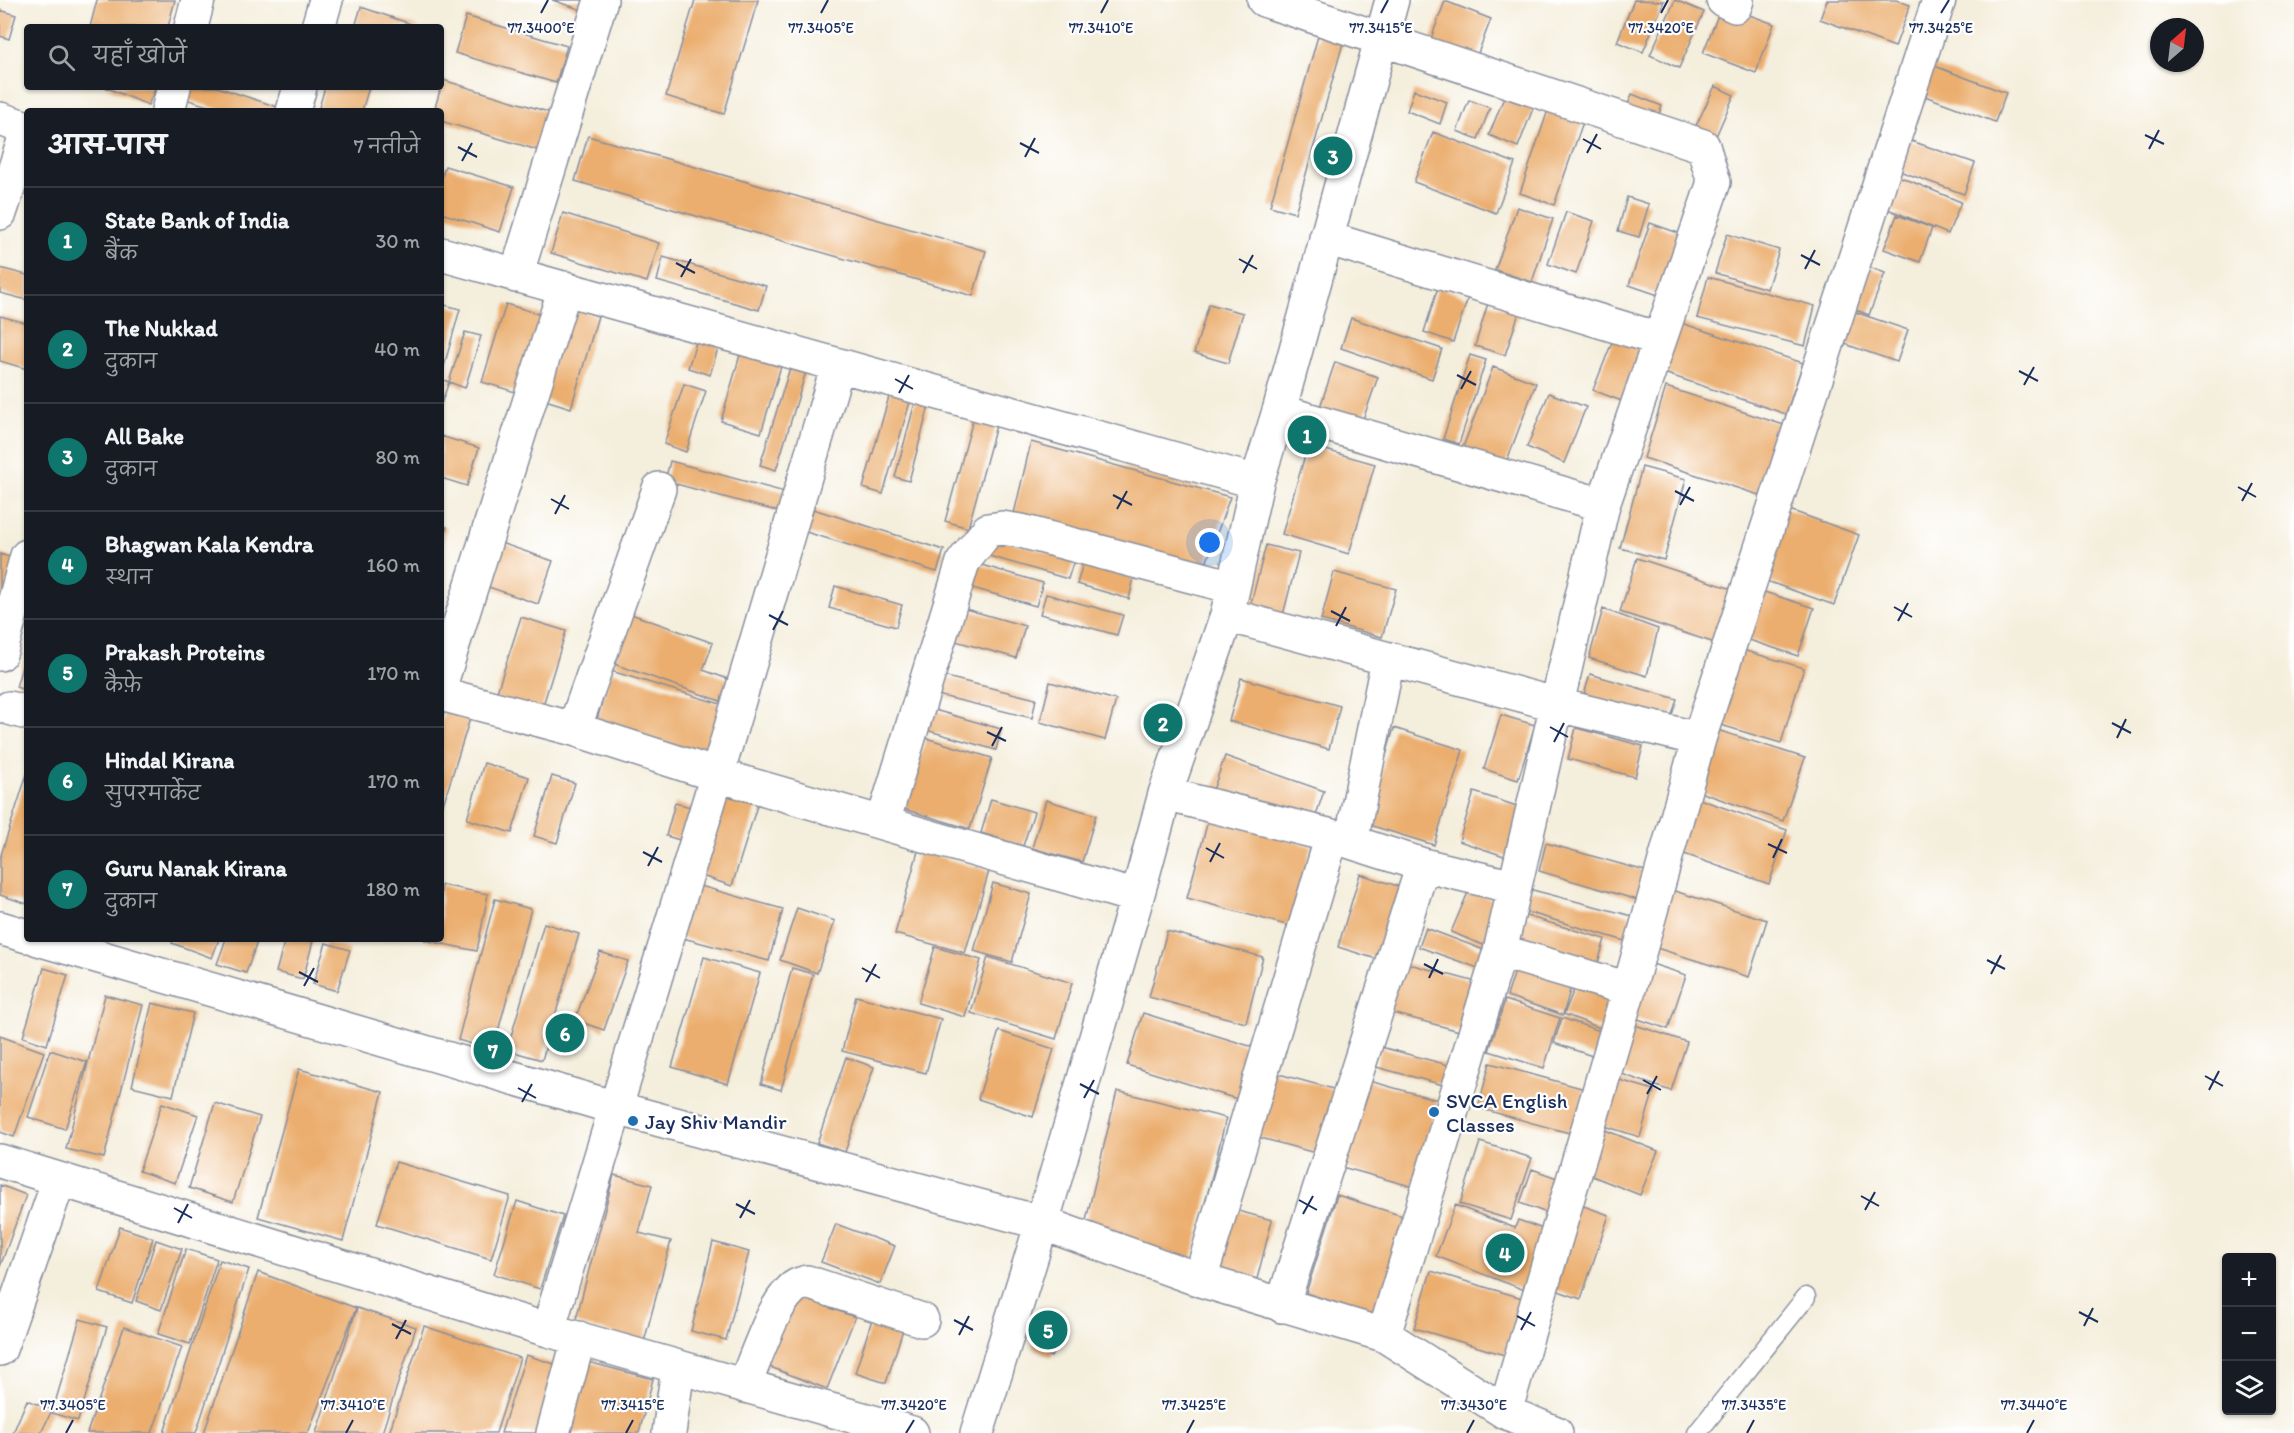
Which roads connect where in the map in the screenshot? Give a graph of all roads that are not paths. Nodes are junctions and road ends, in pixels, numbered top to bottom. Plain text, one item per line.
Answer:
1 (198, 0) edge
2 (326, 0) edge
3 (601, 0) edge
4 (1264, 0) edge
5 (1392, 0) edge
6 (1724, 0) edge
7 (1737, 0) edge
8 (1939, 0) edge
9 (191, 24) edge
10 (319, 24) edge
11 (1382, 38) junction
12 (173, 90) edge
13 (299, 90) edge
14 (169, 108) edge
15 (294, 108) edge
16 (0, 119) edge
17 (24, 129) edge
18 (24, 139) edge
19 (0, 213) edge
20 (1326, 238) junction
21 (444, 255) edge
22 (516, 276) junction
23 (564, 288) junction
24 (1659, 339) junction
25 (838, 365) junction
26 (1279, 411) junction
27 (1257, 482) junction
28 (659, 489) dead end
29 (1603, 505) junction
30 (20, 558) edge
31 (1230, 601) junction
32 (0, 654) edge
33 (1388, 659) junction
34 (444, 673) edge
35 (444, 695) edge
36 (1558, 705) junction
37 (574, 729) junction
38 (1699, 739) junction
39 (717, 775) junction
40 (1165, 794) junction
41 (883, 822) junction
42 (1341, 839) junction
43 (1423, 866) junction
44 (1514, 887) junction
45 (1137, 897) junction
46 (0, 928) edge
47 (24, 935) edge
48 (48, 942) edge
49 (1500, 951) junction
50 (1629, 989) junction
51 (616, 1108) junction
52 (0, 1161) edge
53 (59, 1180) junction
54 (1042, 1222) junction
55 (1200, 1280) junction
56 (1806, 1297) dead end
57 (1282, 1306) junction
58 (922, 1320) dead end
59 (548, 1329) junction
60 (1384, 1335) junction
61 (579, 1338) junction
62 (0, 1349) edge
63 (678, 1368) junction
64 (744, 1386) junction
65 (1505, 1412) junction
66 (553, 1433) edge
67 (669, 1433) edge
68 (912, 1433) edge
69 (977, 1433) edge
70 (1556, 1433) edge
71 (1697, 1433) edge

1 - 9 street
2 - 10 street
3 - 22 street
4 - 11 street
5 - 11 street
6 - 7 street
8 - 38 street
11 - 20 street
11 - 24 street
12 - 14 street
13 - 15 street
16 - 17 street
18 - 19 street
20 - 24 street
20 - 26 street
21 - 22 street
22 - 23 street
23 - 25 street
23 - 34 street
24 - 29 street
25 - 27 street
25 - 39 street
26 - 27 street
26 - 29 street
27 - 31 street
28 - 37 street
29 - 36 street
30 - 32 street
31 - 33 street
31 - 40 street
31 - 41 street
33 - 36 street
33 - 42 street
35 - 37 street
36 - 38 street
36 - 44 street
37 - 39 street
38 - 50 street
39 - 41 street
39 - 51 street
40 - 42 street
40 - 45 street
41 - 45 street
42 - 43 street
42 - 55 street
43 - 44 street
43 - 57 street
44 - 49 street
45 - 54 street
46 - 47 street
48 - 51 street
49 - 50 street
49 - 60 street
50 - 65 street
51 - 54 street
51 - 59 street
52 - 53 street
53 - 59 street
53 - 62 street
54 - 55 street
54 - 69 street
55 - 57 street
56 - 71 lane
57 - 60 street
58 - 64 street
59 - 61 street
60 - 65 street
61 - 63 street
61 - 66 street
63 - 64 street
63 - 67 street
64 - 68 street
65 - 70 street

